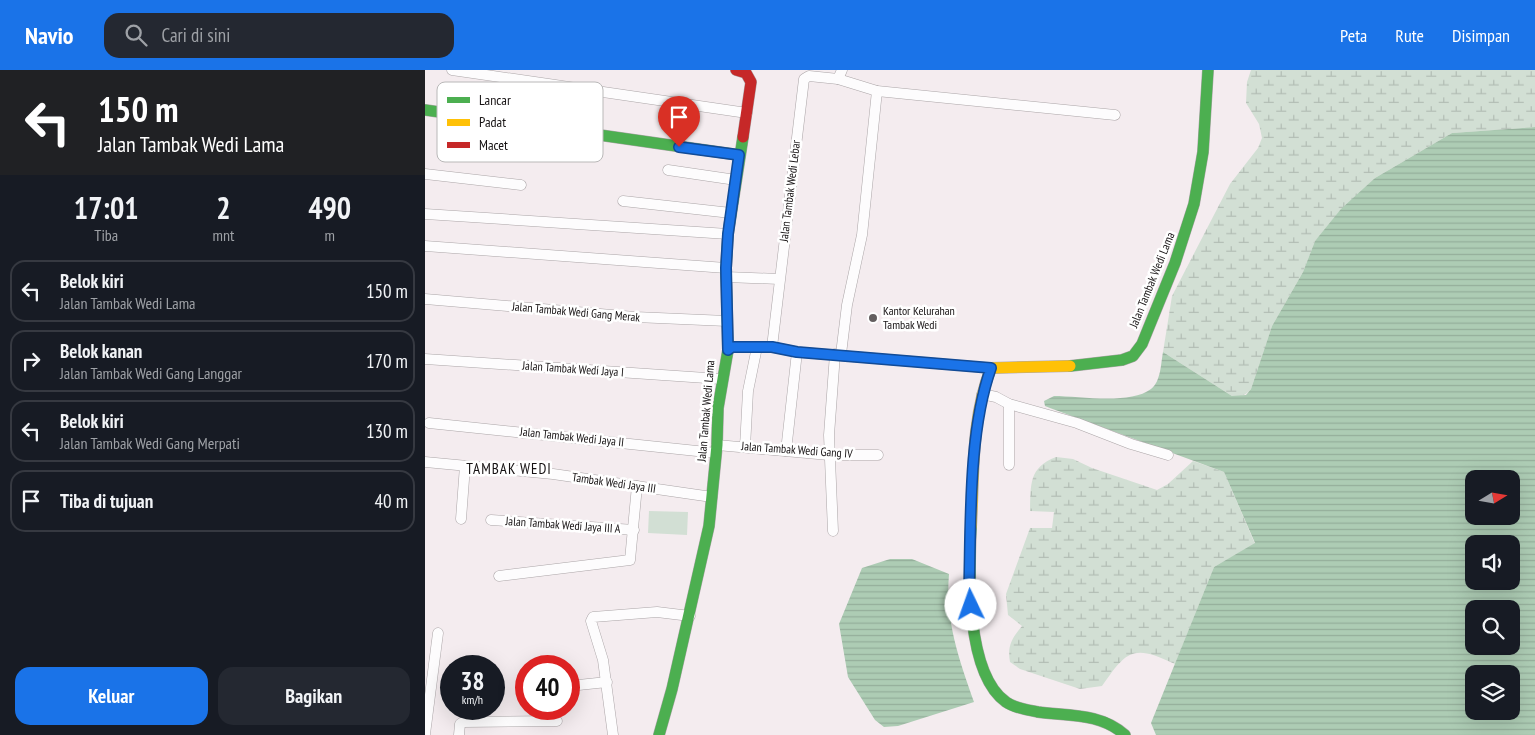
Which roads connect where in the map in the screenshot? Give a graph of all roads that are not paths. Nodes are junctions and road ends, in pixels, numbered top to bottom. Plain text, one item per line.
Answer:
1 (452, 70) edge
2 (738, 70) edge
3 (1208, 70) edge
4 (840, 75) edge
5 (532, 82) edge
6 (877, 91) junction
7 (603, 93) edge
8 (747, 114) junction
9 (1115, 116) dead end
10 (603, 136) edge
11 (739, 155) junction
12 (668, 170) dead end
13 (425, 174) edge
14 (735, 180) junction
15 (521, 186) dead end
16 (623, 201) dead end
17 (731, 213) junction
18 (425, 214) edge
19 (728, 234) junction
20 (425, 246) edge
21 (726, 273) junction
22 (779, 279) junction
23 (425, 299) edge
24 (727, 321) junction
25 (757, 347) junction
26 (772, 347) junction
27 (728, 350) junction
28 (797, 352) junction
29 (838, 354) junction
30 (425, 359) edge
31 (991, 368) junction
32 (721, 379) junction
33 (983, 394) junction
34 (1009, 404) junction
35 (429, 423) dead end
36 (745, 447) junction
37 (717, 449) junction
38 (786, 451) junction
39 (829, 455) junction
40 (878, 455) dead end
41 (1168, 455) dead end
42 (425, 462) edge
43 (1009, 465) dead end
44 (465, 466) junction
45 (637, 486) junction
46 (713, 497) junction
47 (461, 519) dead end
48 (491, 520) dead end
49 (634, 530) junction
50 (833, 531) dead end
51 (499, 576) dead end
52 (690, 616) junction
53 (437, 633) dead end
54 (607, 682) junction
55 (580, 685) edge
56 (557, 721) dead end
57 (425, 734) edge
58 (459, 735) edge
59 (613, 735) edge
60 (659, 735) edge
61 (1125, 735) edge

1 - 5 street
2 - 8 street
3 - 31 street, Jalan Tambak Wedi Lama
4 - 6 street
4 - 22 street, Jalan Tambak Wedi Lebar
6 - 9 street
6 - 29 street
7 - 8 street
8 - 11 street
10 - 11 street
11 - 14 street
12 - 14 street
13 - 15 street
14 - 17 street
16 - 17 street
17 - 19 street
18 - 19 street
19 - 21 street
20 - 21 street
21 - 22 street
21 - 24 street
22 - 26 street, Jalan Tambak Wedi Lebar
23 - 24 street, Jalan Tambak Wedi Gang Merak
24 - 27 street
25 - 26 street, Jalan Tambak Wedi Lama
25 - 27 street, Jalan Tambak Wedi Lama
25 - 36 street
26 - 28 street, Jalan Tambak Wedi Lama
27 - 32 street, Jalan Tambak Wedi Lama
28 - 29 street, Jalan Tambak Wedi Lama
28 - 38 street
29 - 31 street, Jalan Tambak Wedi Lama
29 - 39 street
30 - 32 street, Jalan Tambak Wedi Jaya I
31 - 33 street
32 - 37 street, Jalan Tambak Wedi Lama
33 - 34 street
33 - 61 street
34 - 41 street
34 - 43 street
35 - 37 street, Jalan Tambak Wedi Jaya II
36 - 37 street, Jalan Tambak Wedi Gang IV
36 - 38 street, Jalan Tambak Wedi Gang IV
37 - 46 street, Jalan Tambak Wedi Lama
38 - 39 street, Jalan Tambak Wedi Gang IV
39 - 40 street, Jalan Tambak Wedi Gang IV
39 - 50 street
42 - 44 street, Tambak Wedi Jaya III
44 - 45 street, Tambak Wedi Jaya III
44 - 47 street
45 - 46 street, Tambak Wedi Jaya III
45 - 49 street
46 - 52 street, Jalan Tambak Wedi Lama
48 - 49 street, Jalan Tambak Wedi Jaya III A
49 - 51 street
52 - 54 street
52 - 60 street, Jalan Tambak Wedi Lama
53 - 57 street
54 - 55 street
54 - 59 street
56 - 58 street

